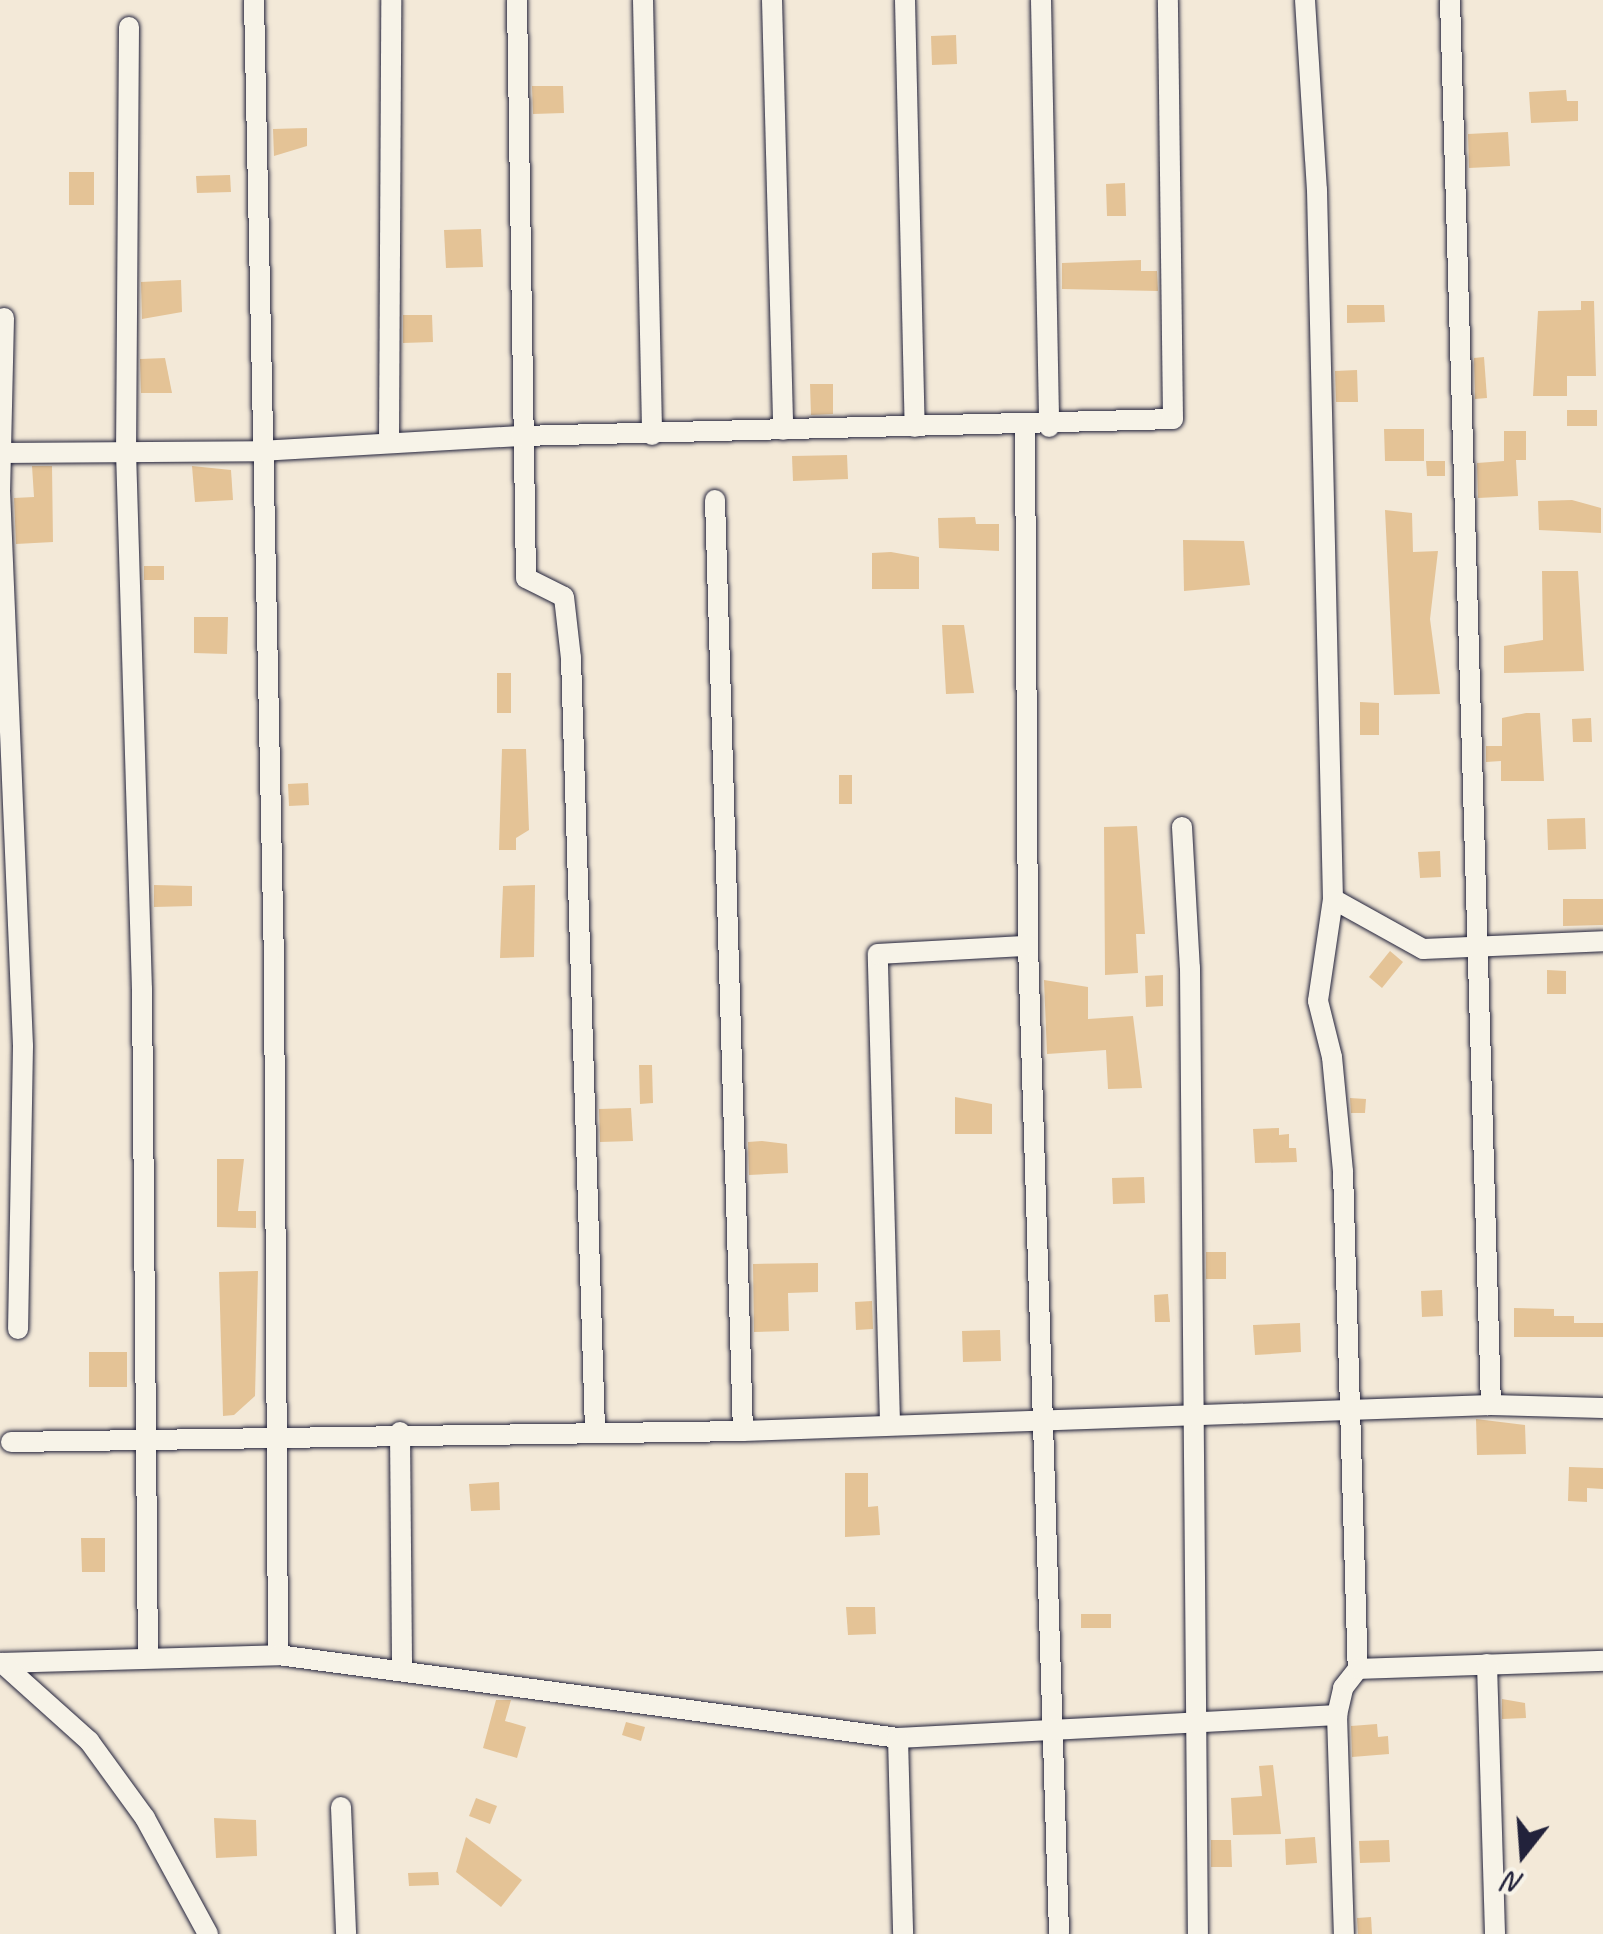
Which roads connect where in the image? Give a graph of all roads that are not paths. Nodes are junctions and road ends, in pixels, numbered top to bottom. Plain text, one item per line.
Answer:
1 (254, 0) edge
2 (391, 0) edge
3 (517, 0) edge
4 (643, 0) edge
5 (772, 0) edge
6 (905, 0) edge
7 (1041, 0) edge
8 (1168, 0) edge
9 (1305, 0) edge
10 (1450, 0) edge
11 (130, 27) dead end
12 (4, 318) dead end
13 (914, 427) junction
14 (1024, 428) junction
15 (1049, 428) junction
16 (783, 430) junction
17 (652, 435) junction
18 (522, 436) junction
19 (389, 442) junction
20 (126, 451) junction
21 (260, 451) junction
22 (3, 453) edge
23 (715, 500) dead end
24 (1182, 827) dead end
25 (1333, 899) junction
26 (1603, 941) edge
27 (1028, 946) junction
28 (1474, 947) junction
29 (18, 1329) dead end
30 (1491, 1405) junction
31 (1603, 1408) edge
32 (1349, 1413) junction
33 (1192, 1414) junction
34 (1042, 1420) junction
35 (890, 1424) junction
36 (595, 1429) junction
37 (744, 1431) junction
38 (400, 1432) junction
39 (280, 1435) junction
40 (144, 1441) junction
41 (11, 1442) dead end
42 (278, 1655) junction
43 (148, 1658) junction
44 (1603, 1661) edge
45 (1, 1663) edge
46 (1486, 1664) junction
47 (402, 1668) junction
48 (1358, 1669) junction
49 (1336, 1714) junction
50 (1201, 1720) junction
51 (1053, 1728) junction
52 (898, 1738) junction
53 (341, 1808) dead end
54 (208, 1934) edge
55 (346, 1934) edge
56 (903, 1934) edge
57 (1058, 1934) edge
58 (1198, 1934) edge
59 (1344, 1934) edge
60 (1495, 1934) edge

1 - 21 street
2 - 19 street
3 - 18 street
4 - 17 street
5 - 16 street
6 - 13 street
7 - 15 street
8 - 15 street
9 - 25 street
10 - 28 street
11 - 20 street
12 - 22 street
13 - 14 street
13 - 16 street
14 - 15 street
14 - 27 street
16 - 17 street
17 - 18 street
18 - 19 street
18 - 36 street
19 - 21 street
20 - 21 street
20 - 22 street
20 - 40 street
21 - 39 street
22 - 29 street
23 - 37 street
24 - 33 street
25 - 28 street
25 - 32 street
26 - 28 street
27 - 34 street
27 - 35 street
28 - 30 street
30 - 31 street
30 - 32 street
32 - 33 street
32 - 48 street
33 - 34 street
33 - 50 street
34 - 35 street
34 - 51 street
35 - 37 street
36 - 37 street
36 - 38 street
38 - 39 street
38 - 47 street
39 - 40 street
39 - 42 street
40 - 41 street
40 - 43 street
42 - 43 street
42 - 47 street
43 - 45 street
44 - 46 street
45 - 54 street
46 - 48 street
46 - 60 street
47 - 52 street
48 - 49 street
49 - 50 street
49 - 59 street
50 - 51 street
50 - 58 street
51 - 52 street
51 - 57 street
52 - 56 street
53 - 55 street

